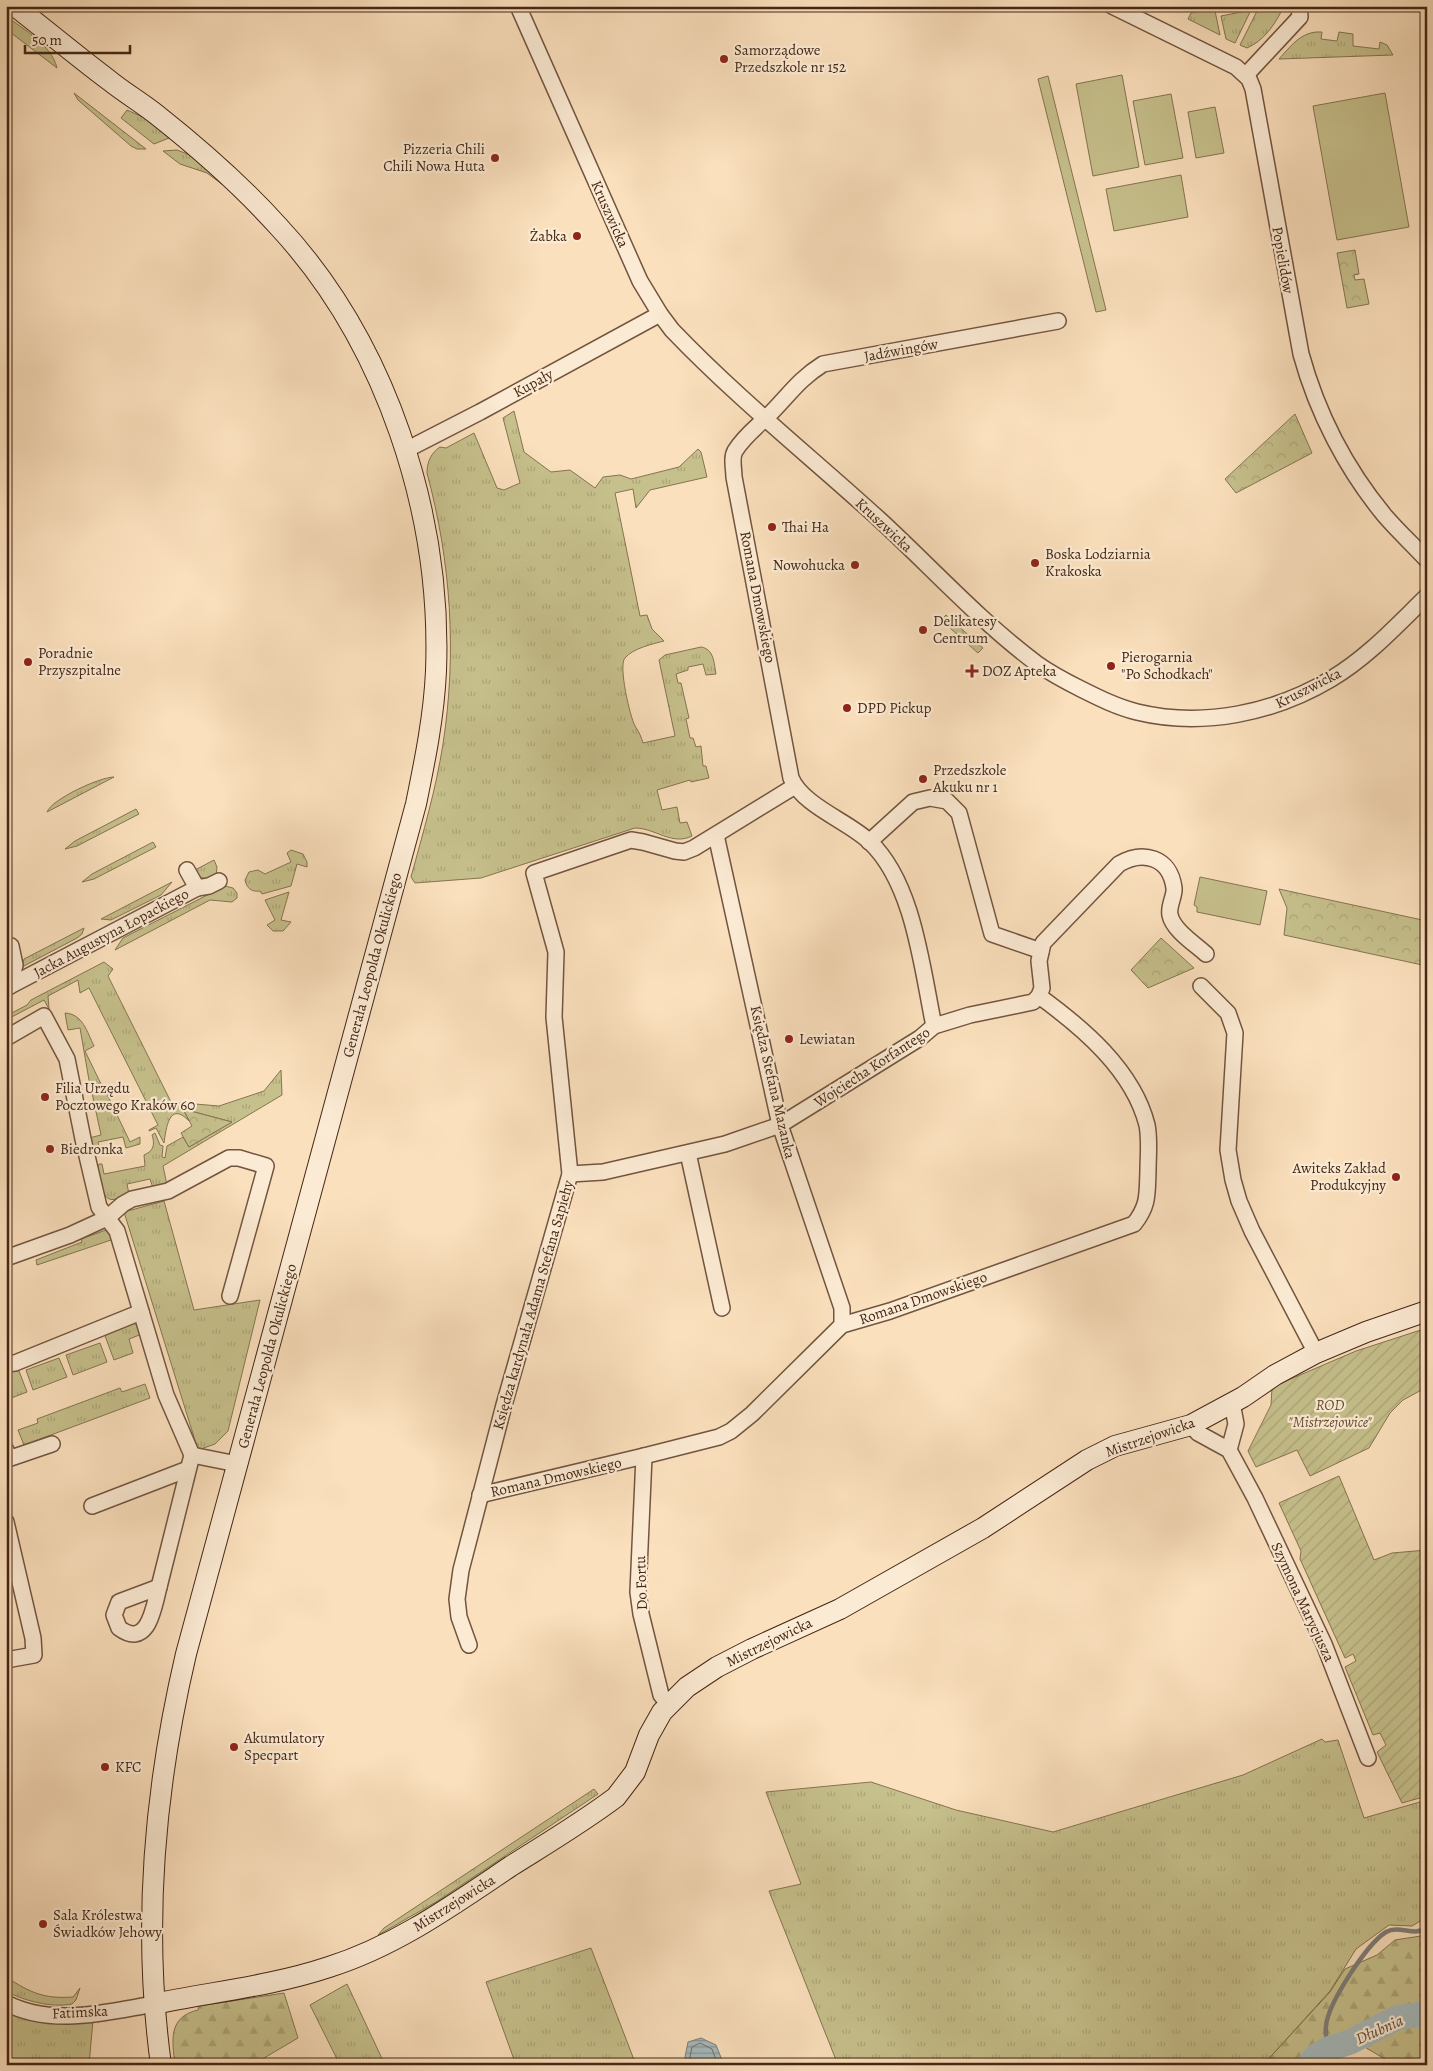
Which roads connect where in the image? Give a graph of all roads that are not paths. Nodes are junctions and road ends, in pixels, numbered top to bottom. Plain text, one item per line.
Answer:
1 (15, 6) edge
2 (518, 6) edge
3 (1112, 6) edge
4 (1299, 6) edge
5 (1246, 75) junction
6 (660, 314) junction
7 (1058, 321) dead end
8 (765, 419) junction
9 (406, 450) junction
10 (1427, 560) edge
11 (1427, 596) edge
12 (795, 786) junction
13 (716, 835) junction
14 (869, 842) junction
15 (187, 870) dead end
16 (219, 881) dead end
17 (196, 888) junction
18 (11, 946) dead end
19 (1040, 951) junction
20 (1206, 954) dead end
21 (1201, 986) dead end
22 (8, 987) edge
23 (1040, 996) junction
24 (934, 1026) junction
25 (6, 1038) edge
26 (780, 1125) junction
27 (688, 1153) junction
28 (570, 1174) junction
29 (107, 1218) junction
30 (6, 1258) edge
31 (230, 1296) dead end
32 (722, 1308) dead end
33 (1427, 1311) edge
34 (141, 1312) junction
35 (842, 1326) junction
36 (1316, 1353) junction
37 (6, 1364) edge
38 (1232, 1403) junction
39 (1191, 1424) junction
40 (52, 1444) dead end
41 (6, 1450) edge
42 (1228, 1450) junction
43 (644, 1456) junction
44 (190, 1462) junction
45 (237, 1464) junction
46 (480, 1495) junction
47 (92, 1506) dead end
48 (6, 1522) edge
49 (158, 1587) dead end
50 (469, 1645) dead end
51 (6, 1660) edge
52 (668, 1704) junction
53 (1368, 1758) dead end
54 (6, 2003) edge
55 (154, 2004) junction
56 (160, 2065) edge

1 - 9 main road, Generała Leopolda Okulickiego
2 - 6 street, Kruszwicka
3 - 5 street
4 - 5 street
5 - 10 street, Popielidów
6 - 8 street, Kruszwicka
6 - 9 street, Kupały
7 - 8 street, Jadźwingów
8 - 11 street, Kruszwicka
8 - 12 street, Romana Dmowskiego
9 - 45 main road, Generała Leopolda Okulickiego
12 - 13 street
12 - 14 street
13 - 26 street, Księdza Stefana Mazanka
13 - 28 street, Księdza kardynała Adama Stefana Sapiehy
14 - 19 street
14 - 24 street
15 - 17 street, Jacka Augustyna Łopackiego
16 - 17 street
17 - 22 street, Jacka Augustyna Łopackiego
18 - 22 street
19 - 20 street
19 - 23 street
21 - 36 street
23 - 24 street, Wojciecha Korfantego
23 - 35 street, Romana Dmowskiego
24 - 26 street, Wojciecha Korfantego
25 - 29 street
26 - 27 street, Wojciecha Korfantego
26 - 35 street, Księdza Stefana Mazanka
27 - 28 street, Wojciecha Korfantego
27 - 32 street
28 - 46 street, Księdza kardynała Adama Stefana Sapiehy
29 - 30 street
29 - 31 street
29 - 34 street
33 - 36 main road, Mistrzejowicka
34 - 37 street
34 - 44 street
35 - 43 street, Romana Dmowskiego
36 - 38 main road, Mistrzejowicka
38 - 39 main road, Mistrzejowicka
38 - 42 street
39 - 42 street
39 - 52 main road, Mistrzejowicka
40 - 41 street
42 - 53 street, Szymona Marycjusza
43 - 46 street, Romana Dmowskiego
43 - 52 street, Do Fortu
44 - 45 street
44 - 47 street
44 - 49 street
45 - 55 main road, Generała Leopolda Okulickiego
46 - 50 street, Księdza kardynała Adama Stefana Sapiehy
48 - 51 street
52 - 55 main road, Mistrzejowicka
54 - 55 street, Fatimska
55 - 56 main road, Generała Leopolda Okulickiego

